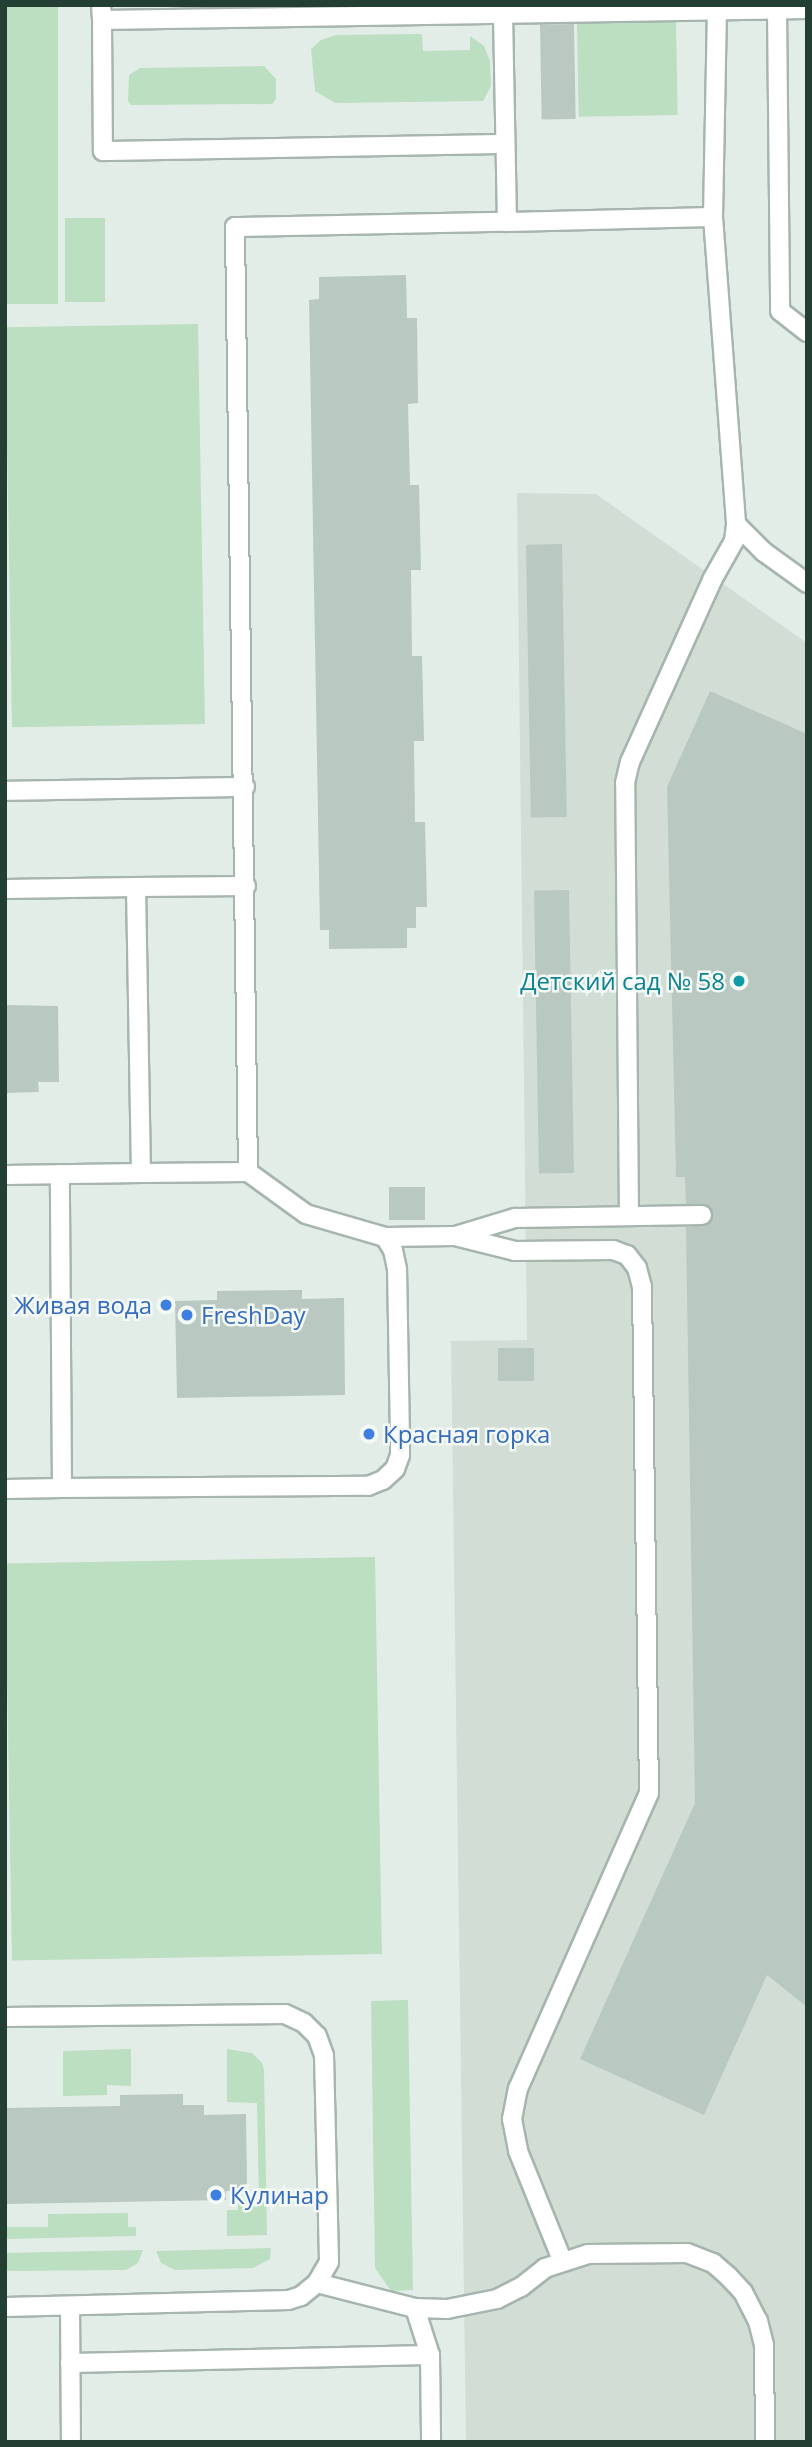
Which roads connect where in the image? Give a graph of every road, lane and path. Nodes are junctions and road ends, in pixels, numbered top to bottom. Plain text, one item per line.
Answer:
1 (716, 8) edge
2 (807, 9) edge
3 (434, 10) edge
4 (777, 10) junction
5 (101, 13) edge
6 (503, 14) junction
7 (505, 144) junction
8 (713, 217) junction
9 (507, 222) junction
10 (807, 332) edge
11 (736, 524) junction
12 (807, 583) edge
13 (245, 787) junction
14 (5, 791) edge
15 (246, 886) junction
16 (135, 887) junction
17 (5, 889) edge
18 (248, 1172) junction
19 (141, 1173) junction
20 (60, 1174) junction
21 (5, 1175) edge
22 (702, 1215) dead end
23 (629, 1216) junction
24 (455, 1236) junction
25 (385, 1237) junction
26 (62, 1488) junction
27 (5, 1489) edge
28 (5, 2017) edge
29 (562, 2260) junction
30 (317, 2283) junction
31 (70, 2306) junction
32 (5, 2307) edge
33 (415, 2308) junction
34 (430, 2355) junction
35 (70, 2363) junction
36 (71, 2442) edge
37 (431, 2442) edge
38 (765, 2442) edge

1 - 4 lane
1 - 6 lane
1 - 8 lane
2 - 4 lane
3 - 5 lane
3 - 6 lane
4 - 10 lane
5 - 7 lane
6 - 7 lane
7 - 9 lane
8 - 9 lane
8 - 11 lane
9 - 13 lane
11 - 12 lane
11 - 23 lane
13 - 14 lane
13 - 15 lane
15 - 16 lane
15 - 18 lane
16 - 17 lane
16 - 19 lane
18 - 19 lane
18 - 25 lane
19 - 20 lane
20 - 21 lane
20 - 26 lane
22 - 23 lane
23 - 24 lane
24 - 25 lane
24 - 29 lane
25 - 26 lane
26 - 27 lane
28 - 30 lane
29 - 33 lane
29 - 38 lane
30 - 31 lane
30 - 33 lane
31 - 32 lane
31 - 35 lane
33 - 34 lane
34 - 35 lane
34 - 37 lane
35 - 36 lane

